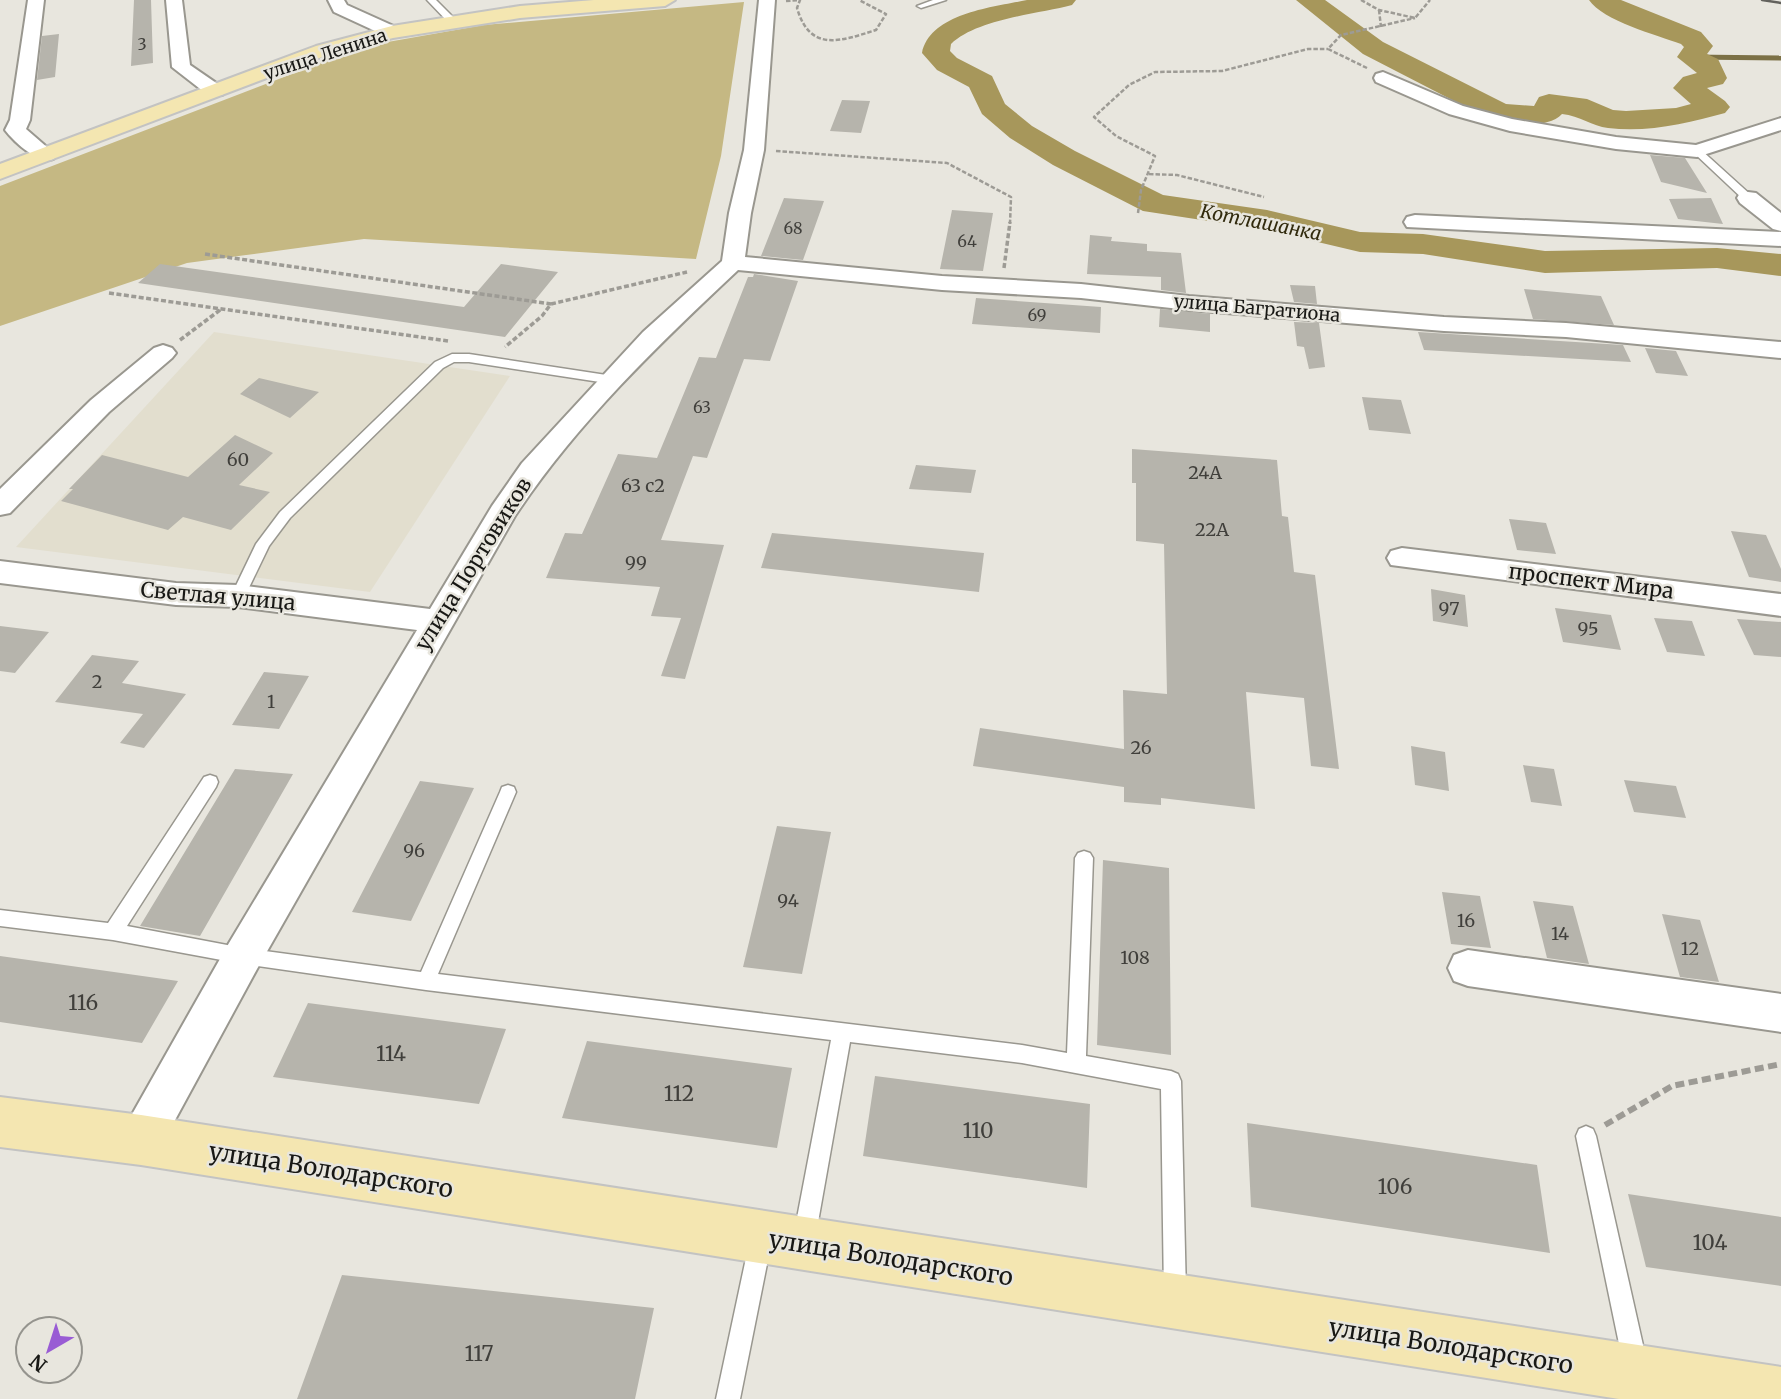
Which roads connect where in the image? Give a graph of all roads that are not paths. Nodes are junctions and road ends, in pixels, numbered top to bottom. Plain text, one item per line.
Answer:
1 (36, 0) edge
2 (174, 0) edge
3 (336, 0) edge
4 (431, 0) edge
5 (664, 0) edge
6 (767, 0) edge
7 (942, 0) edge
8 (921, 6) dead end
9 (452, 21) junction
10 (393, 32) junction
11 (1383, 78) dead end
12 (215, 91) junction
13 (1781, 124) edge
14 (1697, 151) junction
15 (46, 155) junction
16 (0, 172) edge
17 (1748, 198) joint
18 (1415, 222) dead end
19 (1781, 224) edge
20 (1781, 239) edge
21 (733, 263) junction
22 (1781, 350) edge
23 (163, 353) road end
24 (613, 380) junction
25 (0, 506) edge
26 (1402, 558) dead end
27 (0, 572) edge
28 (238, 596) junction
29 (1781, 605) edge
30 (437, 621) junction
31 (210, 782) dead end
32 (508, 792) dead end
33 (1084, 858) dead end
34 (0, 918) edge
35 (114, 932) junction
36 (243, 956) junction
37 (1468, 968) dead end
38 (426, 981) junction
39 (1781, 1013) edge
40 (842, 1033) junction
41 (1076, 1064) junction
42 (0, 1122) edge
43 (1586, 1136) road end
44 (141, 1140) junction
45 (782, 1241) junction
46 (1175, 1303) junction
47 (1604, 1377) junction
48 (1781, 1396) edge
49 (728, 1399) edge

1 - 15 street
2 - 12 street
3 - 10 street
4 - 9 lane
5 - 9 main road, улица Ленина
6 - 21 street
7 - 8 lane
9 - 10 main road, улица Ленина
10 - 12 main road, улица Ленина
11 - 14 street
12 - 15 main road, улица Ленина
13 - 14 street
14 - 17 lane
15 - 16 main road, улица Ленина
17 - 19 street
18 - 20 street
21 - 22 street, улица Багратиона
21 - 24 street, улица Портовиков
23 - 25 street
24 - 28 lane
24 - 30 street, улица Портовиков
26 - 29 street, проспект Мира
27 - 28 street, Светлая улица
28 - 30 street, Светлая улица
30 - 36 street, улица Портовиков
31 - 35 lane
32 - 38 lane
33 - 41 lane
34 - 35 lane
35 - 36 lane
36 - 38 lane
36 - 44 street, улица Портовиков
37 - 39 street
38 - 40 lane
40 - 41 lane
40 - 45 lane
41 - 46 lane
42 - 44 main road, улица Володарского
43 - 47 lane
44 - 45 main road, улица Володарского
45 - 46 main road, улица Володарского
45 - 49 lane
46 - 47 main road, улица Володарского
47 - 48 main road, улица Володарского

